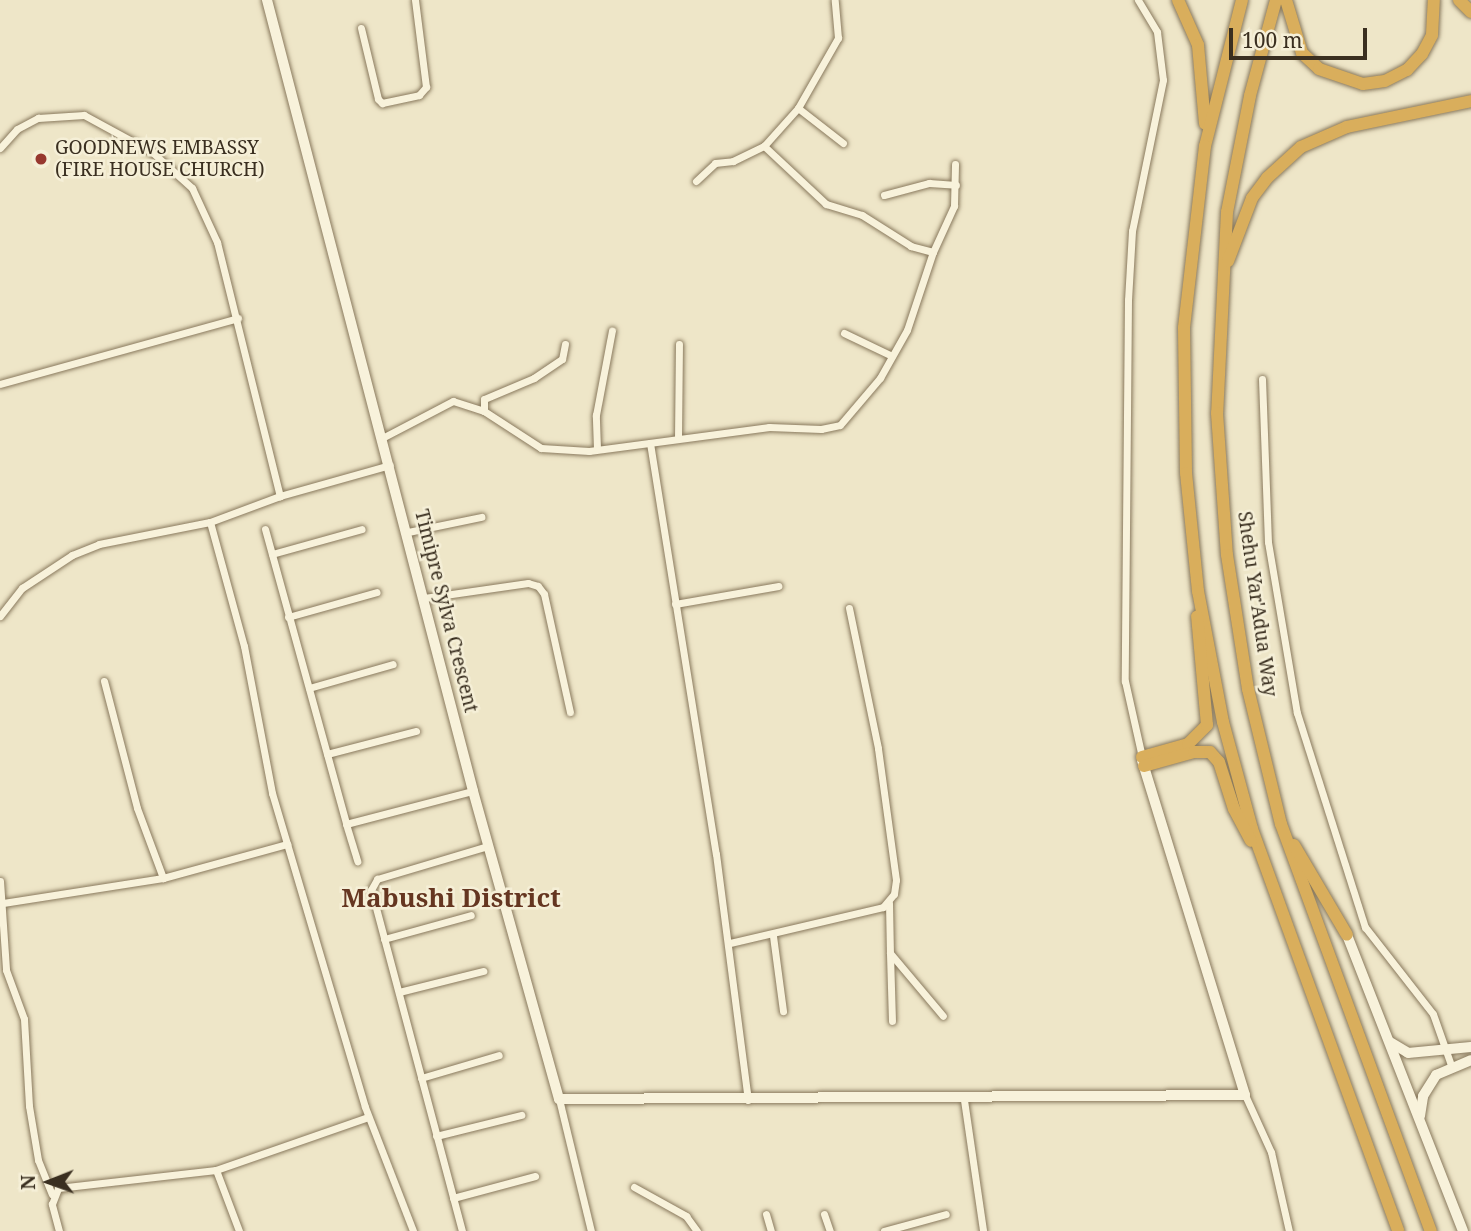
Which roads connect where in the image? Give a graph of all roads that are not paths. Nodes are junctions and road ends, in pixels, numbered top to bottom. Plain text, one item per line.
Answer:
1 (267, 0) edge
2 (415, 0) edge
3 (835, 0) edge
4 (1138, 0) edge
5 (1178, 0) edge
6 (1242, 0) edge
7 (1276, 0) edge
8 (1286, 0) edge
9 (1434, 0) edge
10 (1459, 0) edge
11 (1471, 12) edge
12 (361, 28) dead end
13 (1471, 101) edge
14 (798, 107) junction
15 (843, 143) dead end
16 (764, 146) junction
17 (1205, 146) junction
18 (0, 148) edge
19 (955, 164) dead end
20 (696, 181) dead end
21 (956, 185) junction
22 (884, 195) dead end
23 (933, 252) junction
24 (1221, 285) junction
25 (238, 318) junction
26 (612, 330) dead end
27 (844, 333) dead end
28 (565, 344) dead end
29 (679, 344) dead end
30 (892, 356) junction
31 (1262, 379) dead end
32 (0, 384) edge
33 (484, 411) junction
34 (383, 437) junction
35 (678, 438) junction
36 (650, 443) junction
37 (597, 449) junction
38 (391, 465) junction
39 (280, 496) junction
40 (481, 517) dead end
41 (210, 522) junction
42 (264, 528) dead end
43 (362, 529) dead end
44 (408, 532) junction
45 (272, 554) junction
46 (778, 586) dead end
47 (1198, 591) junction
48 (377, 592) dead end
49 (424, 598) junction
50 (675, 604) junction
51 (849, 608) dead end
52 (0, 616) edge
53 (288, 617) junction
54 (393, 664) dead end
55 (104, 681) dead end
56 (309, 688) junction
57 (570, 712) dead end
58 (416, 730) dead end
59 (327, 754) junction
60 (1143, 762) junction
61 (473, 791) junction
62 (346, 824) junction
63 (1281, 824) junction
64 (287, 844) junction
65 (488, 846) junction
66 (1260, 855) junction
67 (357, 861) dead end
68 (163, 878) junction
69 (0, 881) edge
70 (3, 903) junction
71 (889, 903) junction
72 (471, 915) dead end
73 (1347, 935) joint
74 (773, 936) junction
75 (384, 939) junction
76 (730, 943) junction
77 (890, 953) junction
78 (483, 971) dead end
79 (399, 992) junction
80 (783, 1011) dead end
81 (943, 1016) dead end
82 (892, 1021) dead end
83 (1385, 1037) junction
84 (1471, 1048) edge
85 (1447, 1050) junction
86 (499, 1055) dead end
87 (1471, 1060) edge
88 (1451, 1065) junction
89 (421, 1078) junction
90 (1245, 1095) junction
91 (559, 1099) junction
92 (748, 1100) junction
93 (964, 1100) junction
94 (521, 1115) dead end
95 (369, 1116) junction
96 (1420, 1119) junction
97 (436, 1136) junction
98 (216, 1170) junction
99 (535, 1176) dead end
100 (634, 1187) dead end
101 (52, 1194) junction
102 (453, 1198) junction
103 (766, 1214) dead end
104 (824, 1214) dead end
105 (946, 1214) dead end
106 (59, 1231) edge
107 (239, 1231) edge
108 (413, 1231) edge
109 (462, 1231) edge
110 (591, 1231) edge
111 (696, 1231) edge
112 (771, 1231) edge
113 (830, 1231) edge
114 (884, 1231) edge
115 (983, 1231) edge
116 (1289, 1231) edge
117 (1398, 1231) edge
118 (1431, 1231) edge
119 (1463, 1231) edge

1 - 34 street, Timipre Sylva Crescent
2 - 12 street
3 - 14 street
4 - 60 street
5 - 17 highway
6 - 17 highway
7 - 24 highway, Shehu Yar'Adua Way
8 - 9 highway
10 - 11 highway
13 - 24 highway
14 - 15 street
14 - 16 street
16 - 20 street
16 - 23 street
17 - 47 highway
18 - 25 street
19 - 21 street
21 - 22 street
21 - 23 street
23 - 30 street
24 - 63 highway, Shehu Yar'Adua Way
25 - 32 street
25 - 39 street
26 - 37 street
27 - 30 street
28 - 33 street
29 - 35 street
30 - 35 street
31 - 85 street
33 - 34 street
33 - 37 street
34 - 38 street, Timipre Sylva Crescent
35 - 36 street
36 - 37 street
36 - 50 street
38 - 39 street
38 - 44 street, Timipre Sylva Crescent
39 - 41 street
40 - 44 street
41 - 52 street
41 - 64 street
42 - 45 street
43 - 45 street
44 - 49 street, Timipre Sylva Crescent
45 - 53 street
46 - 50 street
47 - 60 highway
47 - 66 highway
48 - 53 street
49 - 57 street
49 - 61 street, Timipre Sylva Crescent
50 - 76 street
51 - 71 street
53 - 56 street
54 - 56 street
55 - 68 street
56 - 59 street
58 - 59 street
59 - 62 street
60 - 66 highway
60 - 90 street
61 - 62 street
61 - 65 street, Timipre Sylva Crescent
62 - 67 street
63 - 73 highway
63 - 118 highway, Shehu Yar'Adua Way
64 - 68 street
64 - 95 street
65 - 75 street
65 - 91 street, Timipre Sylva Crescent
66 - 117 highway
68 - 70 street
69 - 70 street
70 - 101 street
71 - 74 street
71 - 77 street
72 - 75 street
73 - 83 street
74 - 76 street
74 - 80 street
75 - 79 street
76 - 92 street
77 - 81 street
77 - 82 street
78 - 79 street
79 - 89 street
83 - 85 street
83 - 96 street
84 - 85 street
85 - 88 street
86 - 89 street
87 - 88 street
88 - 96 street
89 - 97 street
90 - 93 street
90 - 116 street
91 - 92 street
91 - 110 street, Timipre Sylva Crescent
92 - 93 street
93 - 115 street
94 - 97 street
95 - 98 street
95 - 108 street
96 - 119 street
97 - 102 street
98 - 101 street
98 - 107 street
99 - 102 street
100 - 111 street
101 - 106 street
102 - 109 street
103 - 112 street
104 - 113 street
105 - 114 street

